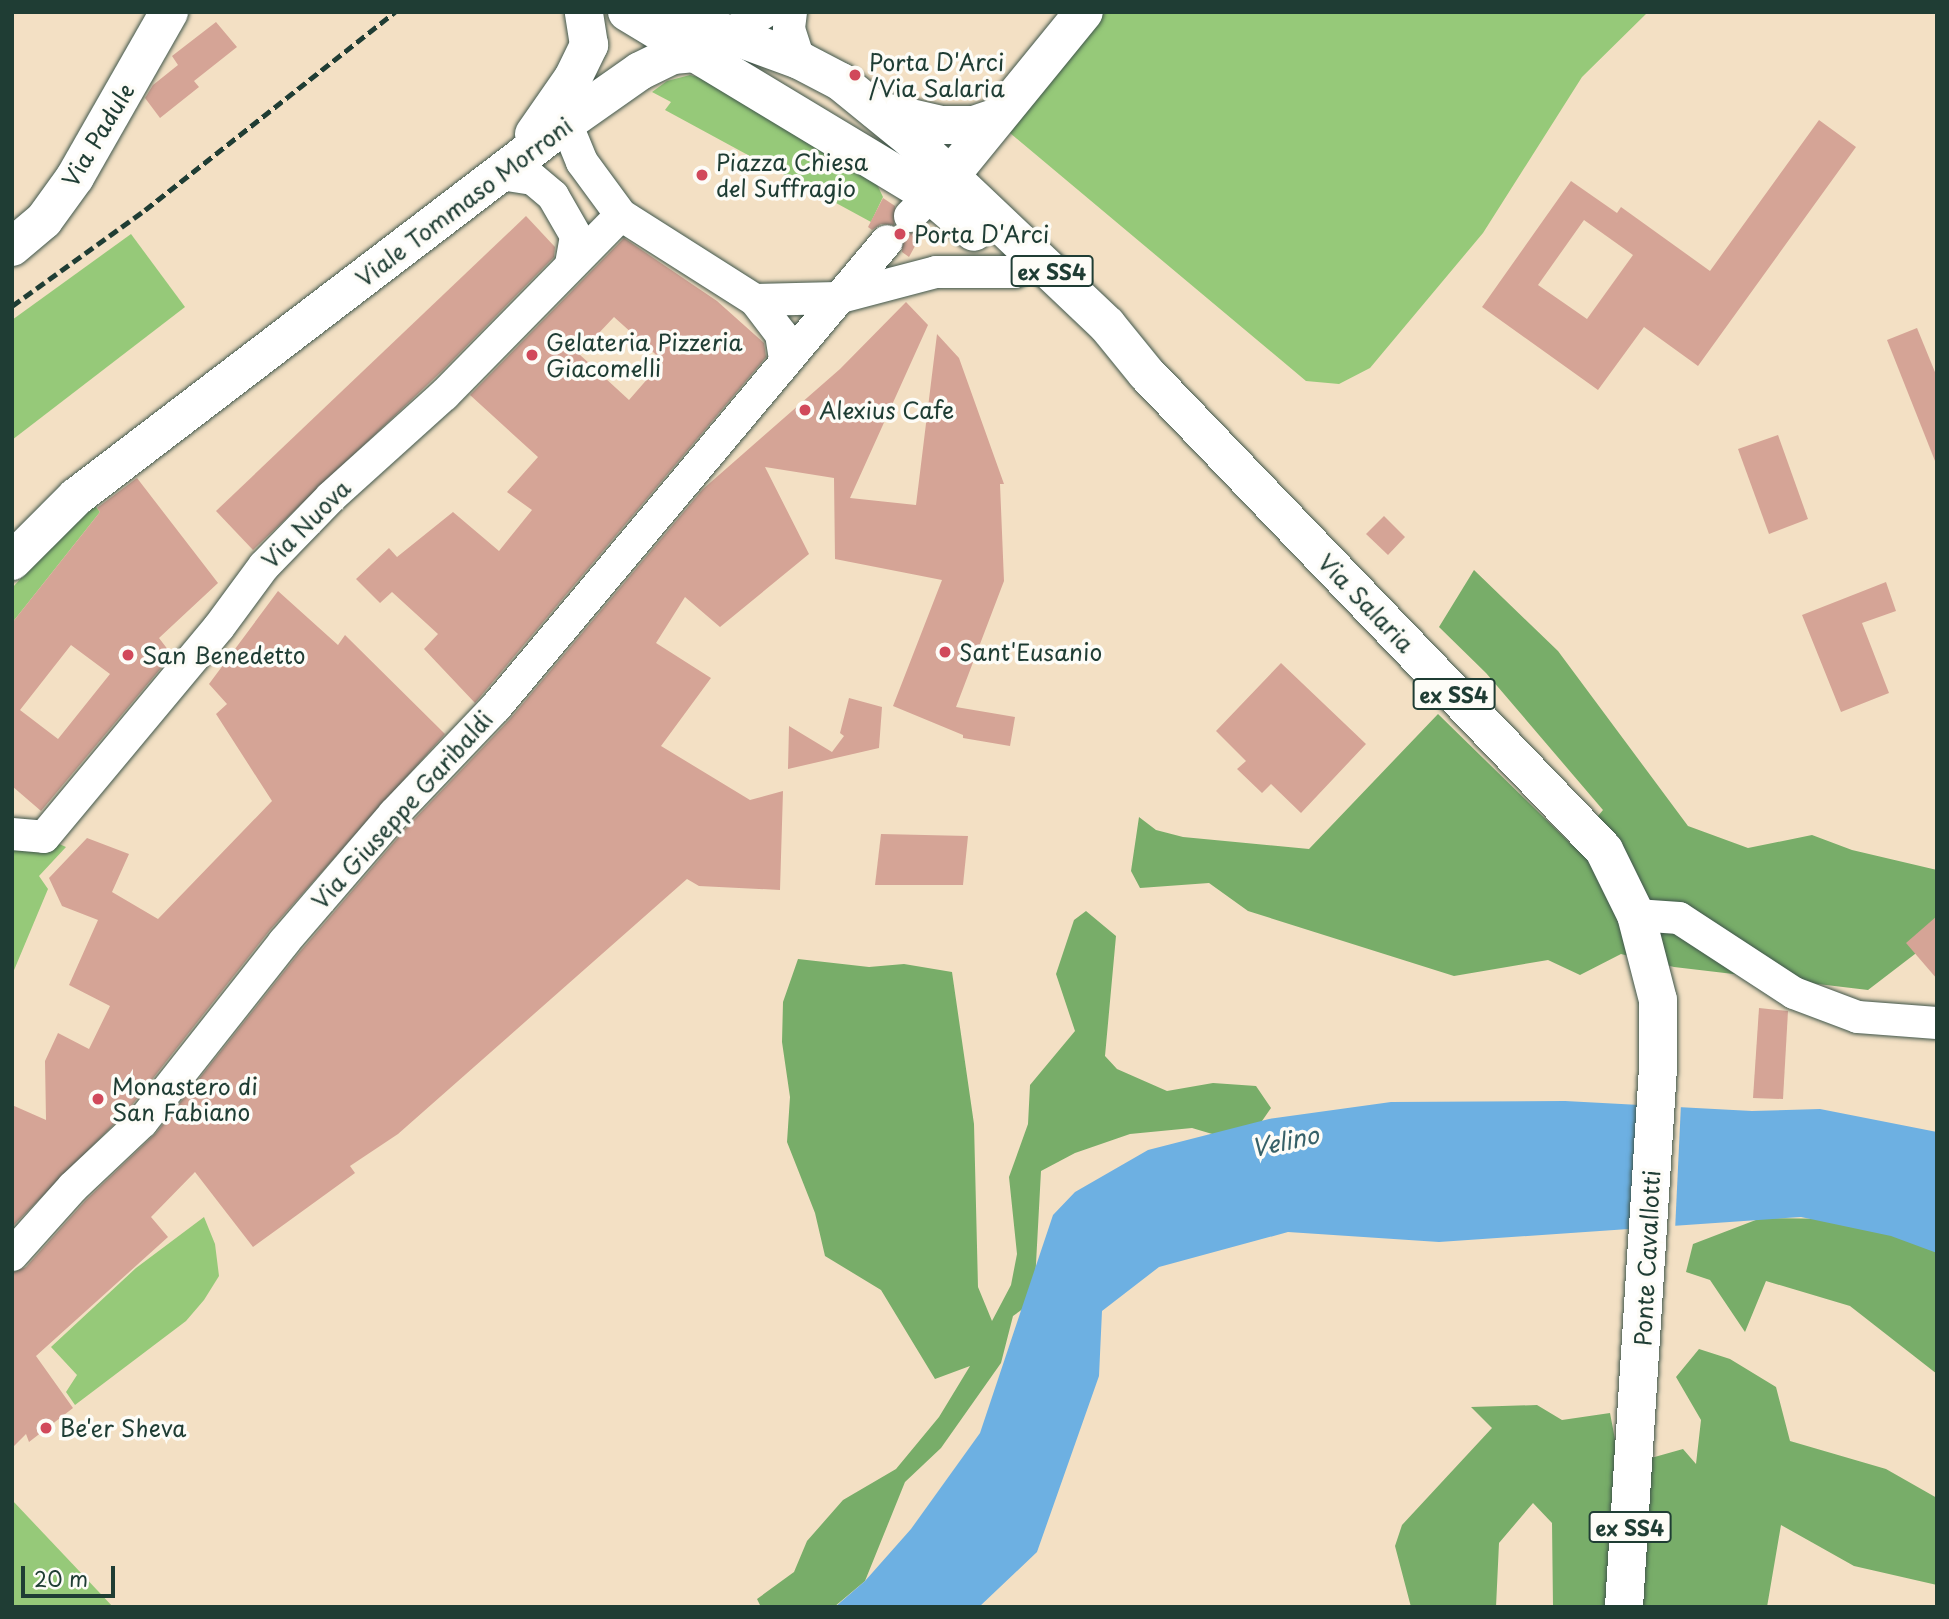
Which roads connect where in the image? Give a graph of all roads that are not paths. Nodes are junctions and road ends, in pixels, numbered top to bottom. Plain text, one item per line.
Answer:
1 (169, 12) edge
2 (584, 12) edge
3 (791, 12) edge
4 (1084, 12) edge
5 (642, 13) edge
6 (779, 40) edge
7 (695, 53) junction
8 (640, 71) junction
9 (876, 110) junction
10 (997, 117) junction
11 (566, 123) junction
12 (507, 168) junction
13 (931, 196) junction
14 (621, 215) junction
15 (887, 241) dead end
16 (12, 247) edge
17 (571, 264) junction
18 (1015, 272) junction
19 (837, 298) junction
20 (755, 300) junction
21 (785, 359) junction
22 (1146, 373) junction
23 (12, 561) edge
24 (12, 834) edge
25 (1636, 915) junction
26 (1937, 1023) edge
27 (1658, 1068) joint
28 (12, 1255) edge
29 (1624, 1607) edge

1 - 16 main road, Via Padule
2 - 12 main road
3 - 6 street
4 - 10 main road
5 - 6 main road
5 - 7 main road
5 - 8 main road
6 - 7 main road, Viale Tommaso Morroni
6 - 9 main road
7 - 8 main road, Viale Tommaso Morroni
7 - 13 main road
8 - 11 main road, Viale Tommaso Morroni
9 - 10 main road
9 - 13 main road
10 - 13 main road
11 - 12 main road, Viale Tommaso Morroni
11 - 14 street
12 - 17 street
12 - 23 main road, Viale Tommaso Morroni
13 - 18 main road, Via Salaria / ex SS4
13 - 22 main road, Via Salaria / ex SS4
14 - 17 street, Via Nuova
14 - 20 street
15 - 19 street, Via Giuseppe Garibaldi
17 - 24 street, Via Nuova
18 - 19 street
18 - 22 main road, Via Salaria / ex SS4
19 - 20 street
19 - 21 street, Via Giuseppe Garibaldi
20 - 21 street
21 - 28 street, Via Giuseppe Garibaldi
22 - 25 main road, Via Salaria / ex SS4
25 - 26 street
25 - 27 main road, Via Salaria / ex SS4
27 - 29 main road, Ponte Cavallotti / ex SS4

